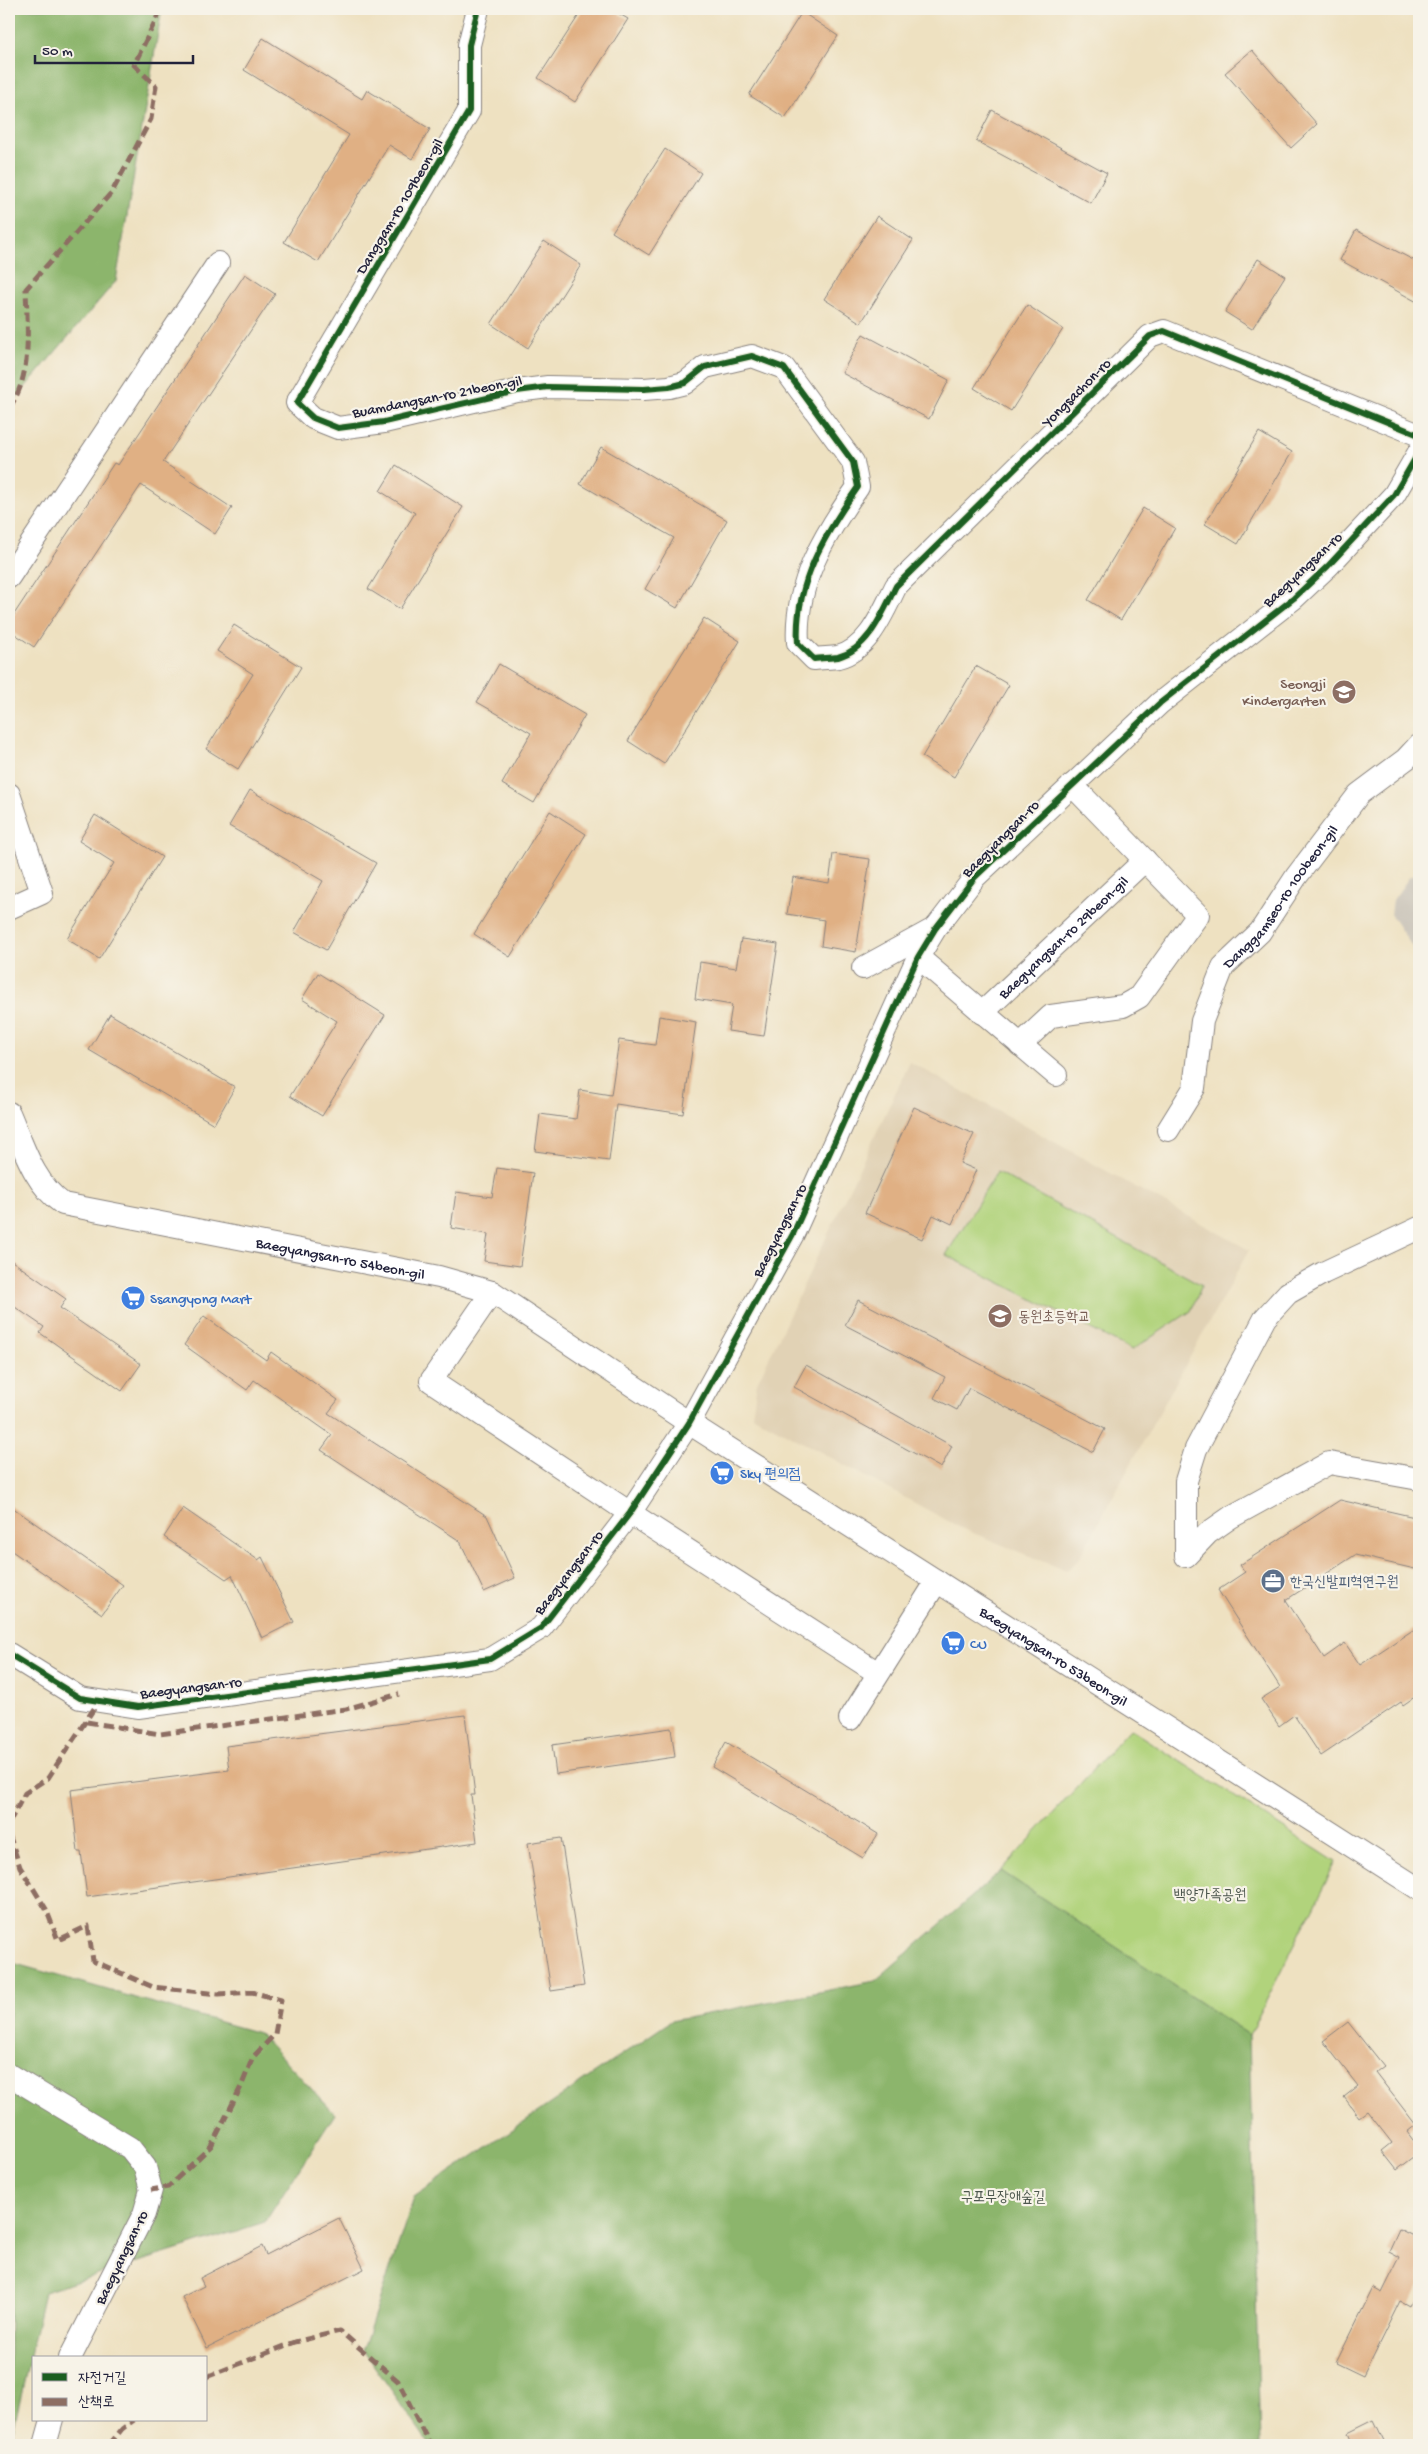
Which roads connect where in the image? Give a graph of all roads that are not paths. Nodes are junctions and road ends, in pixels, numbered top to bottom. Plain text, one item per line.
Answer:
1 (478, 9) edge
2 (218, 264) dead end
3 (297, 403) joint
4 (1419, 435) edge
5 (1419, 452) edge
6 (9, 577) edge
7 (814, 659) joint
8 (1419, 745) edge
9 (1072, 785) junction
10 (9, 794) edge
11 (1145, 860) junction
12 (9, 908) edge
13 (934, 929) junction
14 (918, 957) junction
15 (863, 968) dead end
16 (982, 1013) junction
17 (1020, 1045) junction
18 (1056, 1075) dead end
19 (9, 1113) edge
20 (1168, 1130) dead end
21 (1419, 1228) edge
22 (492, 1292) junction
23 (689, 1423) junction
24 (1419, 1479) edge
25 (630, 1513) junction
26 (937, 1581) junction
27 (9, 1654) edge
28 (878, 1673) junction
29 (850, 1719) dead end
30 (1419, 1890) edge
31 (9, 2075) edge
32 (71, 2356) edge
33 (51, 2422) edge
34 (45, 2445) edge

1 - 3 street, Danggam-ro 109beon-gil
2 - 6 street
3 - 7 street, Buamdangsan-ro 21beon-gil
4 - 7 street, Yongsachon-ro
5 - 9 street, Baegyangsan-ro
8 - 20 street, Danggamseo-ro 100beon-gil
9 - 11 street
9 - 13 street, Baegyangsan-ro
10 - 12 street
11 - 16 street, Baegyangsan-ro 29beon-gil
11 - 17 street
13 - 14 street, Baegyangsan-ro
13 - 15 street
14 - 16 street
14 - 23 street, Baegyangsan-ro
16 - 17 street
17 - 18 street
19 - 22 street, Baegyangsan-ro 54beon-gil
21 - 24 street
22 - 23 street, Baegyangsan-ro 54beon-gil
22 - 25 street
23 - 25 street, Baegyangsan-ro
23 - 26 street, Baegyangsan-ro 53beon-gil
25 - 27 street, Baegyangsan-ro
25 - 28 street
26 - 28 street
26 - 30 street, Baegyangsan-ro 53beon-gil
28 - 29 street
31 - 32 street, Baegyangsan-ro
33 - 34 street

